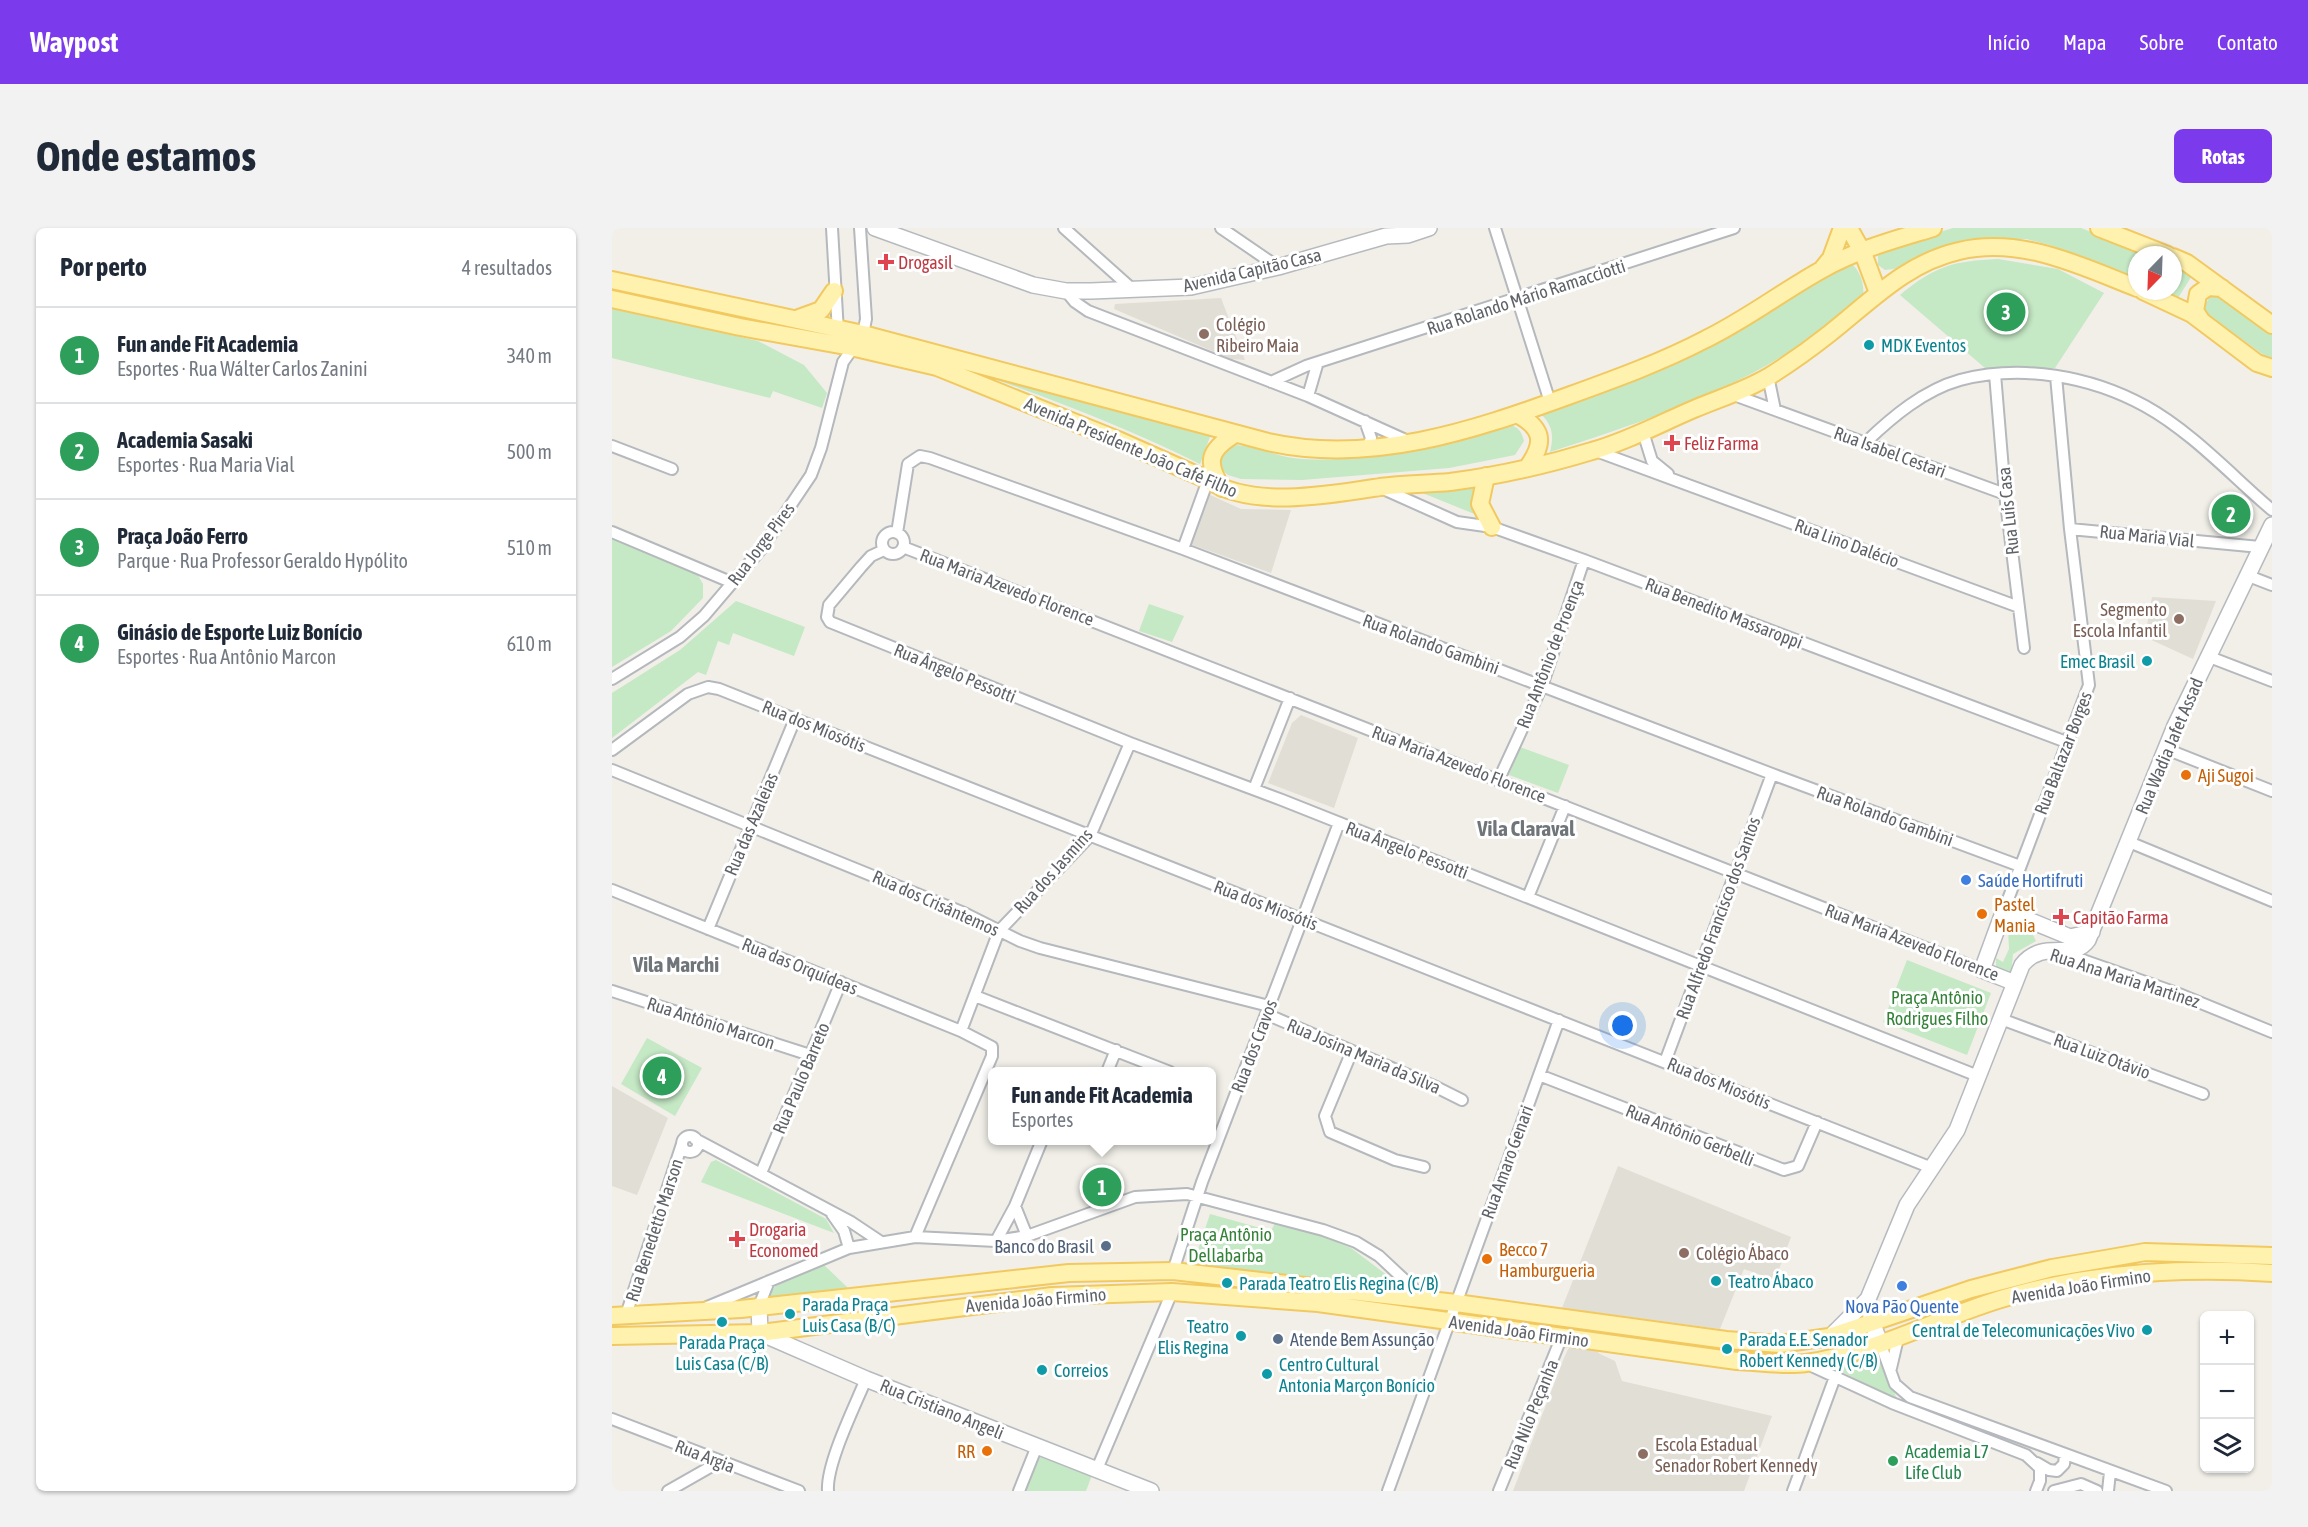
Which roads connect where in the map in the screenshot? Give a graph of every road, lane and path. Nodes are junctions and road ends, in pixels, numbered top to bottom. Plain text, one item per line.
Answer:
1 (832, 228) edge
2 (860, 228) edge
3 (875, 228) edge
4 (1064, 228) edge
5 (1221, 228) edge
6 (1399, 228) edge
7 (1429, 228) edge
8 (1495, 228) edge
9 (1734, 228) edge
10 (1842, 228) edge
11 (1849, 228) edge
12 (1933, 228) edge
13 (2099, 228) edge
14 (1386, 236) junction
15 (2145, 246) edge
16 (1863, 253) junction
17 (2182, 261) edge
18 (1278, 267) junction
19 (1823, 269) junction
20 (612, 280) edge
21 (2128, 284) edge
22 (1131, 288) junction
23 (2222, 288) junction
24 (834, 291) junction
25 (1066, 291) junction
26 (1878, 293) junction
27 (612, 299) edge
28 (1517, 300) junction
29 (2161, 300) edge
30 (796, 319) junction
31 (2200, 320) junction
32 (2272, 325) edge
33 (847, 342) junction
34 (1317, 365) junction
35 (2269, 370) edge
36 (1995, 374) junction
37 (1768, 376) junction
38 (2056, 376) junction
39 (1270, 382) junction
40 (1734, 395) junction
41 (1308, 396) junction
42 (1550, 402) junction
43 (1775, 410) junction
44 (1517, 414) junction
45 (1365, 421) junction
46 (1643, 432) junction
47 (1235, 434) junction
48 (1412, 442) junction
49 (1866, 442) junction
50 (612, 446) edge
51 (1367, 449) junction
52 (1596, 451) junction
53 (1527, 468) junction
54 (672, 469) dead end
55 (1486, 476) junction
56 (1675, 480) junction
57 (1215, 485) junction
58 (1379, 488) junction
59 (2005, 494) junction
60 (2272, 510) edge
61 (2272, 525) edge
62 (1492, 527) junction
63 (2070, 529) junction
64 (612, 532) edge
65 (897, 533) junction
66 (903, 547) junction
67 (2260, 547) junction
68 (1183, 549) junction
69 (885, 550) junction
70 (1584, 560) junction
71 (2246, 575) junction
72 (733, 583) junction
73 (2272, 585) edge
74 (2019, 606) junction
75 (2025, 648) dead end
76 (2207, 656) junction
77 (612, 679) edge
78 (2272, 681) edge
79 (1542, 686) junction
80 (1290, 698) junction
81 (795, 719) junction
82 (1130, 743) junction
83 (2068, 743) junction
84 (2166, 749) junction
85 (612, 750) edge
86 (612, 770) edge
87 (1772, 774) junction
88 (1499, 779) junction
89 (1254, 789) junction
90 (2272, 791) edge
91 (1565, 806) junction
92 (1339, 823) junction
93 (750, 826) junction
94 (1090, 836) junction
95 (2129, 842) junction
96 (2020, 866) junction
97 (1735, 873) junction
98 (612, 890) edge
99 (1528, 897) junction
100 (2272, 901) edge
101 (2004, 910) junction
102 (1304, 919) junction
103 (2033, 922) junction
104 (708, 928) junction
105 (999, 931) junction
106 (2092, 932) junction
107 (2057, 951) junction
108 (2037, 952) junction
109 (1701, 965) junction
110 (1982, 970) junction
111 (841, 982) junction
112 (2015, 983) junction
113 (612, 991) edge
114 (975, 996) junction
115 (1268, 1010) junction
116 (2001, 1019) junction
117 (1559, 1020) junction
118 (961, 1031) junction
119 (2272, 1032) edge
120 (1116, 1050) junction
121 (1352, 1051) junction
122 (810, 1055) junction
123 (1665, 1062) junction
124 (1109, 1067) edge
125 (1160, 1067) edge
126 (1539, 1075) junction
127 (1978, 1076) junction
128 (2203, 1094) dead end
129 (1462, 1100) dead end
130 (1817, 1122) junction
131 (1040, 1145) edge
132 (1424, 1167) dead end
133 (1932, 1168) junction
134 (761, 1173) junction
135 (1197, 1196) junction
136 (1015, 1206) junction
137 (830, 1211) junction
138 (1027, 1236) junction
139 (915, 1237) junction
140 (996, 1241) junction
141 (881, 1242) junction
142 (849, 1248) junction
143 (2272, 1257) edge
144 (1173, 1271) junction
145 (2272, 1273) edge
146 (769, 1281) junction
147 (1172, 1292) junction
148 (1868, 1299) junction
149 (1426, 1301) junction
150 (1456, 1304) junction
151 (759, 1306) junction
152 (697, 1311) junction
153 (619, 1316) edge
154 (1450, 1320) junction
155 (1872, 1322) junction
156 (760, 1332) junction
157 (612, 1336) edge
158 (1562, 1336) junction
159 (1829, 1337) junction
160 (1898, 1338) junction
161 (1881, 1345) junction
162 (1804, 1363) junction
163 (1890, 1371) junction
164 (1835, 1377) junction
165 (866, 1379) junction
166 (612, 1419) edge
167 (1037, 1446) junction
168 (2065, 1455) junction
169 (719, 1462) junction
170 (2037, 1463) junction
171 (1097, 1469) junction
172 (2110, 1472) junction
173 (668, 1491) edge
174 (799, 1491) edge
175 (828, 1491) edge
176 (1019, 1491) edge
177 (1151, 1491) edge
178 (1388, 1491) edge
179 (1500, 1491) edge
180 (1793, 1491) edge
181 (2036, 1491) edge
182 (2054, 1491) edge
183 (2097, 1491) edge
184 (2108, 1491) edge
185 (2166, 1491) edge

1 - 24 street, Rua Jorge Pires
2 - 33 street, Rua Jorge Pires
3 - 25 street, Avenida Capitão Casa
4 - 22 street
5 - 18 street
6 - 14 street, Avenida Capitão Casa
7 - 14 street, Avenida Capitão Casa
8 - 28 street
9 - 28 street, Rua Rolando Mário Ramacciotti
10 - 19 main road
11 - 16 main road
12 - 16 main road, Avenida Presidente João Café Filho
13 - 15 main road
14 - 18 street, Avenida Capitão Casa
16 - 19 main road, Avenida Presidente João Café Filho
16 - 26 main road
17 - 23 main road
18 - 22 street, Avenida Capitão Casa
19 - 42 main road, Avenida Presidente João Café Filho
20 - 30 main road, Avenida Presidente João Café Filho
21 - 26 main road, Avenida Presidente João Café Filho
22 - 25 street, Avenida Capitão Casa
23 - 31 main road
23 - 32 main road
24 - 30 main road
24 - 33 street, Rua Jorge Pires
25 - 39 street
26 - 37 main road, Avenida Presidente João Café Filho
27 - 33 main road, Avenida Presidente João Café Filho
28 - 34 street, Rua Rolando Mário Ramacciotti
28 - 42 street
29 - 31 main road
30 - 33 main road, Avenida Presidente João Café Filho
31 - 35 main road
33 - 47 main road, Avenida Presidente João Café Filho
33 - 57 main road, Avenida Presidente João Café Filho
33 - 72 street, Rua Jorge Pires
34 - 39 street, Rua Rolando Mário Ramacciotti
34 - 41 street
36 - 38 street
36 - 49 street
36 - 59 street, Rua Luís Casa
37 - 40 main road, Avenida Presidente João Café Filho
37 - 43 street
38 - 60 street
38 - 63 street, Rua Baltazar Borges
39 - 41 street
40 - 43 street, Rua Isabel Cestari
40 - 46 main road, Avenida Presidente João Café Filho
41 - 45 street
42 - 44 main road, Avenida Presidente João Café Filho
43 - 49 street, Rua Isabel Cestari
44 - 48 main road, Avenida Presidente João Café Filho
44 - 53 main road
45 - 48 street
45 - 51 street
46 - 52 main road, Avenida Presidente João Café Filho
46 - 56 street, Rua Lino Dalécio
47 - 51 main road, Avenida Presidente João Café Filho
47 - 57 main road
48 - 51 main road, Avenida Presidente João Café Filho
49 - 59 street, Rua Isabel Cestari
50 - 54 street
52 - 53 main road, Avenida Presidente João Café Filho
52 - 56 street, Rua Lino Dalécio
53 - 55 main road, Avenida Presidente João Café Filho
55 - 58 main road, Avenida Presidente João Café Filho
55 - 62 main road
56 - 74 street, Rua Lino Dalécio
57 - 58 main road, Avenida Presidente João Café Filho
57 - 68 street
58 - 62 street, Rua Benedito Massaroppi
59 - 74 street, Rua Luís Casa
61 - 67 street, Rua Wadia Jafet Assad
62 - 70 street, Rua Benedito Massaroppi
63 - 67 street, Rua Maria Vial
63 - 83 street, Rua Baltazar Borges
64 - 72 street
65 - 66 street
65 - 68 street, Rua Rolando Gambini
65 - 69 street
66 - 69 street
66 - 80 street, Rua Maria Azevedo Florence
67 - 71 street, Rua Wadia Jafet Assad
68 - 79 street, Rua Rolando Gambini
69 - 82 street, Rua Ângelo Pessotti
70 - 79 street, Rua Antônio de Proença
70 - 83 street, Rua Benedito Massaroppi
71 - 73 street
71 - 76 street, Rua Wadia Jafet Assad
72 - 77 street, Rua Jorge Pires
74 - 75 street, Rua Luís Casa
76 - 78 street
76 - 84 street, Rua Wadia Jafet Assad
79 - 87 street, Rua Rolando Gambini
79 - 88 street, Rua Antônio de Proença
80 - 88 street, Rua Maria Azevedo Florence
80 - 89 street
81 - 85 street, Rua dos Miosótis
81 - 93 street, Rua das Azaleias
81 - 94 street, Rua dos Miosótis
82 - 89 street, Rua Ângelo Pessotti
82 - 94 street, Rua dos Jasmins
83 - 96 street, Rua Baltazar Borges
84 - 90 street
84 - 95 street, Rua Wadia Jafet Assad
86 - 93 street, Rua dos Crisântemos
87 - 96 street, Rua Rolando Gambini
87 - 97 street, Rua Alfredo Francisco dos Santos
88 - 91 street, Rua Maria Azevedo Florence
89 - 92 street, Rua Ângelo Pessotti
91 - 97 street, Rua Maria Azevedo Florence
91 - 99 street
92 - 99 street, Rua Ângelo Pessotti
92 - 102 street, Rua dos Cravos
93 - 104 street, Rua das Azaleias
93 - 105 street, Rua dos Crisântemos
94 - 102 street, Rua dos Miosótis
94 - 105 street, Rua dos Jasmins
95 - 100 street
95 - 106 street, Rua Wadia Jafet Assad
96 - 101 street, Rua Baltazar Borges
97 - 109 street, Rua Alfredo Francisco dos Santos
97 - 110 street, Rua Maria Azevedo Florence
98 - 104 street, Rua das Orquídeas
99 - 109 street, Rua Ângelo Pessotti
101 - 103 street
101 - 110 street
102 - 115 street, Rua dos Cravos
102 - 117 street, Rua dos Miosótis
103 - 106 street
103 - 108 street
104 - 111 street, Rua das Orquídeas
105 - 114 street, Rua dos Jasmins
105 - 115 street, Rua dos Crisântemos
106 - 107 street
107 - 108 street, Rua Ana Maria Martinez
107 - 119 street, Rua Ana Maria Martinez
108 - 112 street, Rua Ana Maria Martinez
109 - 123 street, Rua Alfredo Francisco dos Santos
109 - 127 street, Rua Ângelo Pessotti
110 - 112 street, Rua Maria Azevedo Florence
111 - 118 street, Rua das Orquídeas
111 - 122 street, Rua Paulo Barreto
112 - 116 street, Rua Ana Maria Martinez
113 - 122 street, Rua Antônio Marcon
114 - 118 street, Rua dos Jasmins
114 - 120 street
115 - 121 street, Rua Josina Maria da Silva
115 - 135 street, Rua dos Cravos
116 - 127 street, Rua Ana Maria Martinez
116 - 128 street, Rua Luiz Otávio
117 - 123 street, Rua dos Miosótis
117 - 126 street, Rua Amaro Genari
118 - 139 street, Rua das Orquídeas
120 - 124 street
120 - 125 street
121 - 129 street, Rua Josina Maria da Silva
121 - 132 street
122 - 134 street, Rua Paulo Barreto
123 - 130 street, Rua dos Miosótis
126 - 130 street, Rua Antônio Gerbelli
126 - 150 street, Rua Amaro Genari
127 - 133 street, Rua Ana Maria Martinez
130 - 133 street, Rua dos Miosótis
131 - 136 street
133 - 148 street, Rua Ana Maria Martinez
134 - 137 street, Rua Benedetto Marson
134 - 153 street, Rua Benedetto Marson
135 - 138 street
135 - 144 street, Rua dos Cravos
135 - 149 street
136 - 138 street
136 - 140 street
137 - 141 street, Rua Benedetto Marson
137 - 142 street
138 - 140 street
139 - 140 street
139 - 141 street
141 - 142 street
142 - 146 street
143 - 155 main road, Avenida João Firmino
144 - 149 main road, Avenida João Firmino
144 - 151 main road, Avenida João Firmino
145 - 160 main road, Avenida João Firmino
146 - 151 street
146 - 152 street
147 - 154 main road, Avenida João Firmino
147 - 156 main road, Avenida João Firmino
147 - 171 street
148 - 155 street
148 - 159 street, Rua Ana Maria Martinez
149 - 150 main road, Avenida João Firmino
150 - 154 street, Rua Amaro Genari
150 - 159 main road, Avenida João Firmino
151 - 152 main road, Avenida João Firmino
151 - 156 street
152 - 153 main road, Avenida João Firmino
154 - 158 main road, Avenida João Firmino
154 - 178 street, Rua Amaro Genari
155 - 159 main road, Avenida João Firmino
155 - 161 street
156 - 157 main road, Avenida João Firmino
156 - 165 street, Rua Cristiano Angeli
158 - 162 main road, Avenida João Firmino
158 - 179 street, Rua Nilo Peçanha
160 - 161 main road, Avenida João Firmino
160 - 163 street
161 - 162 main road, Avenida João Firmino
161 - 163 street
162 - 164 street
163 - 168 street
164 - 170 street
164 - 180 street
165 - 167 street, Rua Cristiano Angeli
165 - 175 street
166 - 169 street, Rua Argia
167 - 171 street, Rua Cristiano Angeli
167 - 176 street
168 - 170 street
168 - 172 street
169 - 173 street
169 - 174 street, Rua Argia
170 - 181 street
171 - 177 street, Rua Cristiano Angeli
172 - 184 street
172 - 185 street
182 - 183 street

